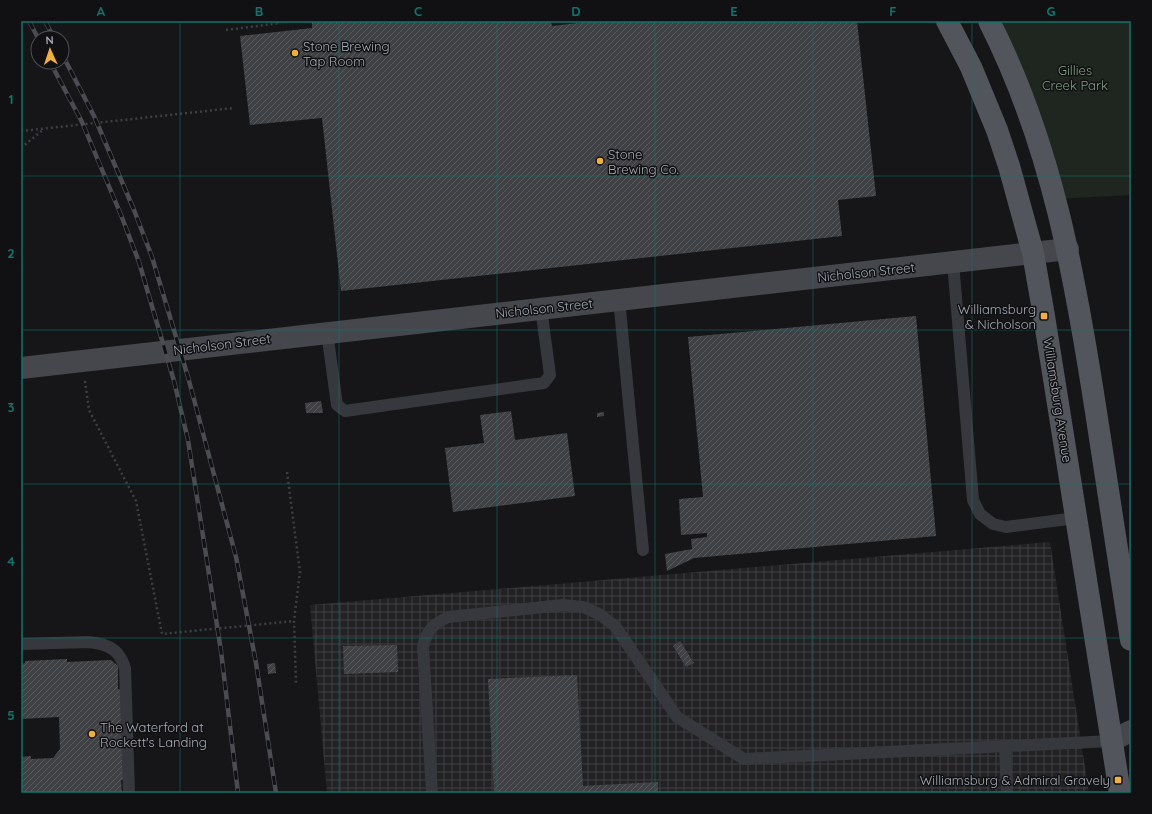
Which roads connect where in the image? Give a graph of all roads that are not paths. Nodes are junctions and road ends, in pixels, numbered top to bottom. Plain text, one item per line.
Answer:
1 (947, 21) edge
2 (989, 21) edge
3 (1068, 249) junction
4 (1033, 253) junction
5 (953, 262) junction
6 (619, 300) junction
7 (541, 308) junction
8 (327, 332) junction
9 (21, 368) edge
10 (1076, 518) junction
11 (642, 550) dead end
12 (1131, 640) edge
13 (21, 644) edge
14 (1131, 731) edge
15 (1121, 744) edge
16 (1005, 746) junction
17 (130, 793) edge
18 (432, 793) edge
19 (1007, 793) edge
20 (1120, 793) edge

1 - 4 main road, Williamsburg Avenue
2 - 3 main road
3 - 4 main road, Nicholson Street
3 - 12 main road
4 - 5 main road, Nicholson Street
4 - 10 main road, Williamsburg Avenue
5 - 6 main road, Nicholson Street
5 - 10 lane
6 - 7 main road, Nicholson Street
6 - 11 lane
7 - 8 main road, Nicholson Street
7 - 8 lane
8 - 9 main road, Nicholson Street
10 - 15 main road, Williamsburg Avenue
13 - 17 lane
14 - 15 main road
15 - 16 lane
15 - 20 main road, Williamsburg Avenue
16 - 18 lane
16 - 19 lane

